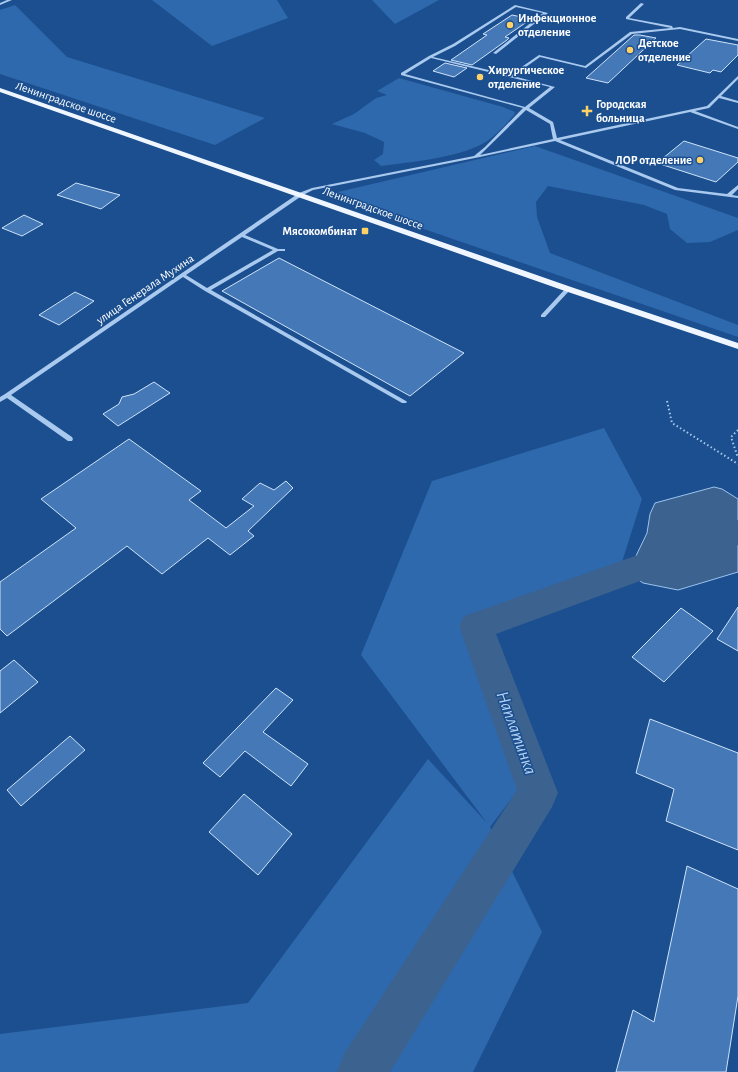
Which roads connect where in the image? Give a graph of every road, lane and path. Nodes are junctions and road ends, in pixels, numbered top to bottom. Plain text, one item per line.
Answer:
1 (10, 0) edge
2 (0, 4) edge
3 (642, 4) dead end
4 (680, 28) junction
5 (738, 40) edge
6 (496, 53) dead end
7 (430, 57) junction
8 (511, 76) junction
9 (738, 76) edge
10 (420, 79) junction
11 (416, 82) dead end
12 (0, 90) edge
13 (719, 97) junction
14 (738, 102) edge
15 (526, 108) junction
16 (690, 111) junction
17 (738, 128) edge
18 (555, 140) junction
19 (475, 157) junction
20 (738, 186) edge
21 (301, 194) junction
22 (738, 194) edge
23 (728, 196) junction
24 (738, 197) edge
25 (242, 235) junction
26 (183, 275) junction
27 (568, 289) junction
28 (207, 290) junction
29 (543, 316) dead end
30 (738, 346) edge
31 (7, 395) junction
32 (0, 400) edge
33 (667, 401) dead end
34 (404, 402) dead end
35 (738, 430) edge
36 (70, 439) dead end
37 (738, 458) edge
38 (738, 464) edge

1 - 2 street
3 - 4 street
4 - 5 street
4 - 8 street
6 - 7 street
7 - 8 street
7 - 10 street
8 - 15 street
9 - 13 street, улица Генерала Мухина
10 - 11 street
10 - 15 street
12 - 21 main road, Ленинградское шоссе
13 - 14 street
13 - 16 street, улица Генерала Мухина
15 - 18 street
15 - 19 street
16 - 17 street
16 - 18 street, улица Генерала Мухина
18 - 19 street, улица Генерала Мухина
18 - 23 street
19 - 21 street, улица Генерала Мухина
20 - 23 street
21 - 25 street, улица Генерала Мухина
21 - 27 main road, Ленинградское шоссе
22 - 23 street
23 - 24 street
25 - 26 street, улица Генерала Мухина
25 - 28 street
26 - 28 street
26 - 31 street, улица Генерала Мухина
27 - 29 street
27 - 30 main road, Ленинградское шоссе
28 - 34 street
31 - 32 street, улица Генерала Мухина
31 - 36 street
33 - 38 path
35 - 37 path

